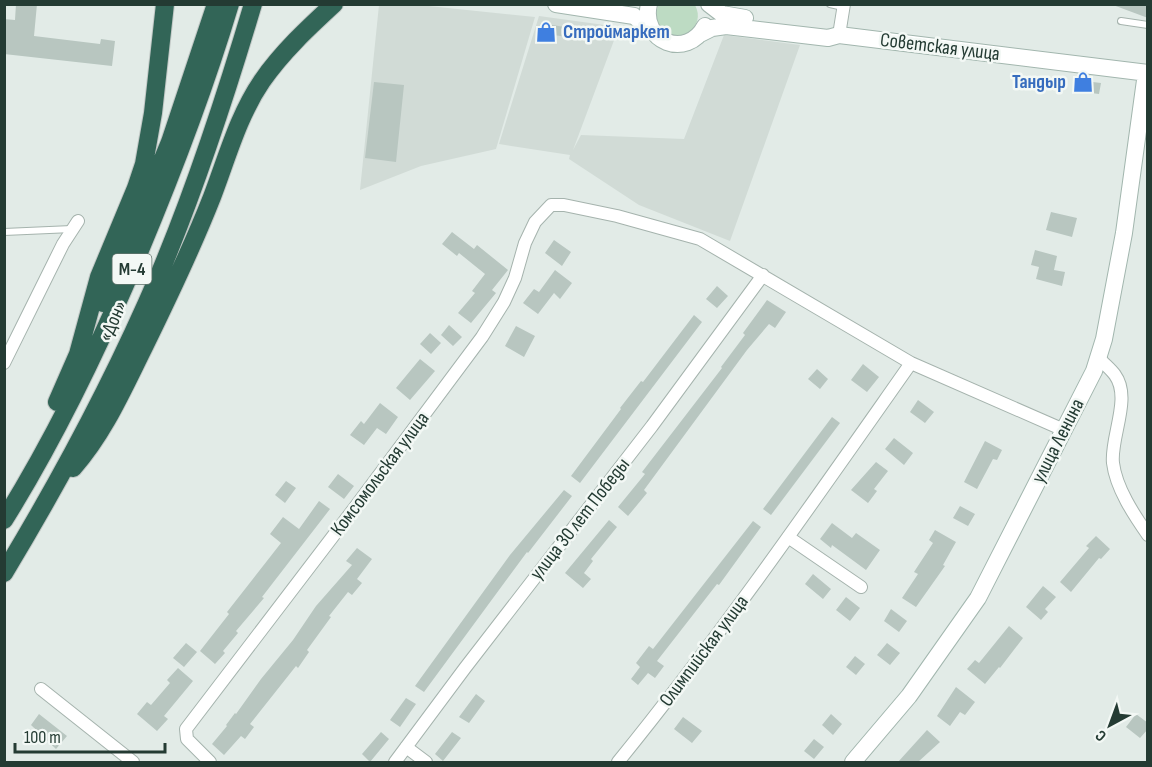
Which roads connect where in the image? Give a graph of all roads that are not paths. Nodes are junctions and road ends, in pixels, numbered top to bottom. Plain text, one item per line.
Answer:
1 (165, 4) edge
2 (216, 4) edge
3 (230, 4) edge
4 (253, 4) edge
5 (334, 4) edge
6 (556, 4) edge
7 (649, 4) edge
8 (707, 4) edge
9 (839, 5) edge
10 (1121, 21) dead end
11 (1148, 25) edge
12 (653, 32) junction
13 (700, 34) junction
14 (839, 35) junction
15 (1147, 73) edge
16 (75, 225) joint
17 (4, 232) edge
18 (763, 275) junction
19 (78, 354) junction
20 (1099, 358) junction
21 (4, 363) edge
22 (911, 363) junction
23 (1064, 430) junction
24 (54, 490) junction
25 (4, 500) edge
26 (4, 520) edge
27 (1148, 535) edge
28 (788, 537) junction
29 (4, 573) edge
30 (861, 587) dead end
31 (41, 689) dead end
32 (406, 747) junction
33 (133, 762) edge
34 (210, 762) edge
35 (395, 762) edge
36 (426, 762) edge
37 (618, 762) edge
38 (853, 762) edge

1 - 19 highway
2 - 19 highway
3 - 26 highway, «Дон» / М-4
4 - 24 highway, «Дон» / М-4
5 - 24 highway
6 - 12 main road
7 - 12 main road
8 - 13 main road
8 - 14 main road, Советская улица
9 - 14 street
10 - 11 lane
12 - 13 main road, Советская улица
13 - 14 main road, Советская улица
14 - 15 main road, Советская улица
15 - 20 main road, улица Ленина
16 - 17 lane
16 - 21 street
18 - 22 street
18 - 32 street, улица 30 лет Победы
18 - 34 street, Комсомольская улица
19 - 25 highway
20 - 23 main road, улица Ленина
20 - 27 street
22 - 23 street
22 - 28 street, Олимпийская улица
23 - 38 main road, улица Ленина
24 - 29 highway, «Дон» / М-4
28 - 30 street
28 - 37 street, Олимпийская улица
31 - 33 street
32 - 35 street, улица 30 лет Победы
32 - 36 street

